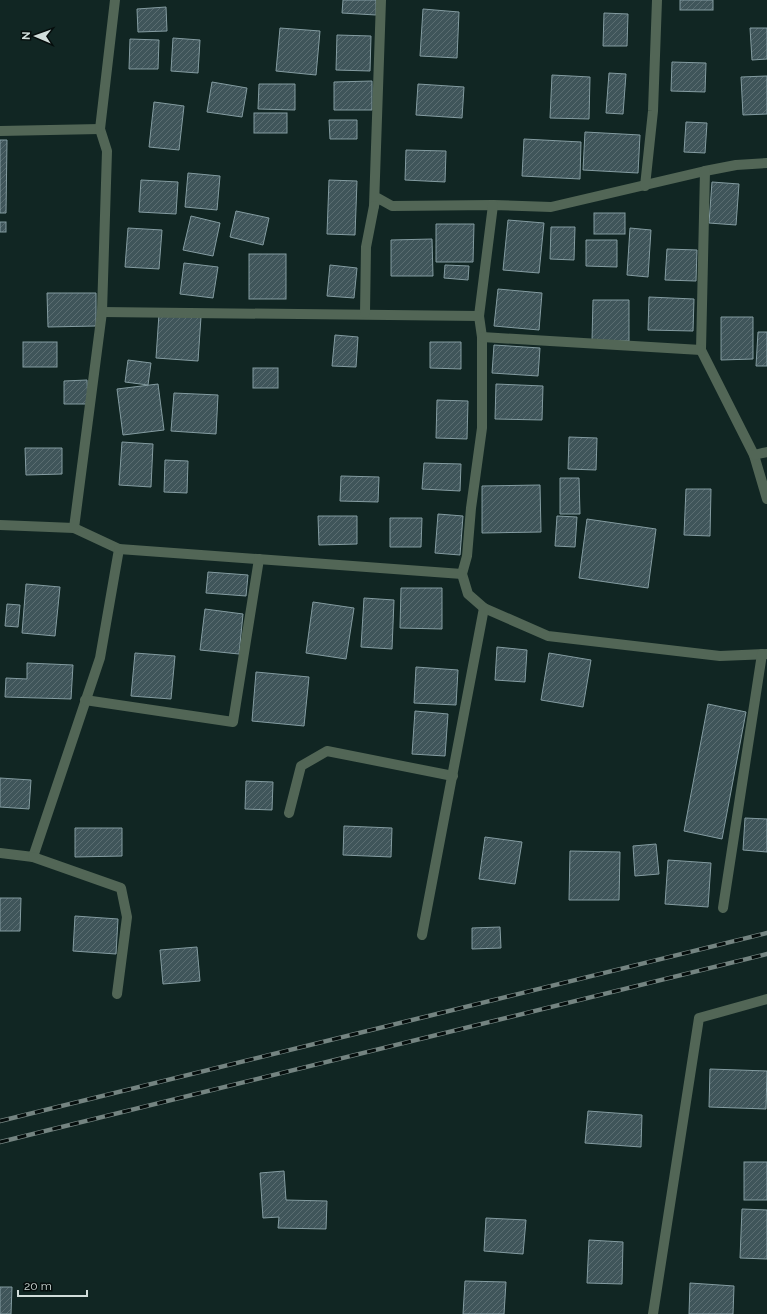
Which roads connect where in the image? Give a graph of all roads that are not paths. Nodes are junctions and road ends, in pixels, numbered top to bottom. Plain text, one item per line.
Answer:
1 (115, 0) edge
2 (381, 0) edge
3 (657, 0) edge
4 (100, 129) junction
5 (0, 131) edge
6 (767, 163) edge
7 (705, 171) junction
8 (645, 186) junction
9 (493, 205) junction
10 (374, 206) junction
11 (102, 312) junction
12 (365, 313) junction
13 (479, 316) junction
14 (482, 337) junction
15 (701, 350) junction
16 (767, 452) edge
17 (754, 455) junction
18 (767, 499) edge
19 (0, 525) edge
20 (74, 528) junction
21 (119, 549) junction
22 (259, 559) junction
23 (462, 574) junction
24 (484, 608) junction
25 (765, 654) edge
26 (85, 700) junction
27 (453, 776) junction
28 (289, 813) dead end
29 (0, 853) edge
30 (32, 857) junction
31 (723, 908) dead end
32 (422, 934) dead end
33 (117, 994) dead end
34 (767, 999) edge
35 (654, 1314) edge

1 - 4 street
2 - 10 street
3 - 8 street
4 - 5 street
4 - 11 street
6 - 7 street
7 - 8 street
7 - 15 street
8 - 9 street
9 - 10 street
9 - 13 street
10 - 12 street
11 - 12 street
11 - 20 street
12 - 13 street
13 - 14 street
14 - 15 street
14 - 23 street
15 - 17 street
16 - 17 street
17 - 18 street
19 - 20 street
20 - 21 street
21 - 22 street
21 - 26 street
22 - 23 street
22 - 26 street
23 - 24 street
24 - 25 street
24 - 27 street
25 - 31 street
26 - 30 street
27 - 28 street
27 - 32 street
29 - 30 street
30 - 33 street
34 - 35 street

